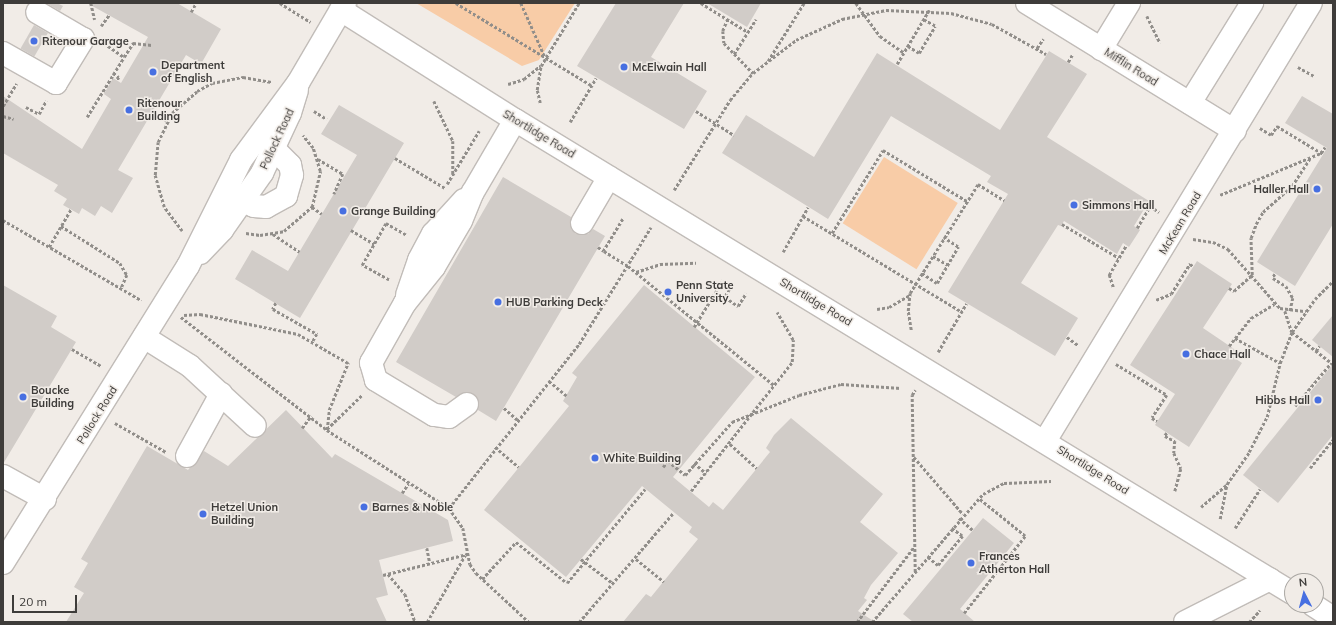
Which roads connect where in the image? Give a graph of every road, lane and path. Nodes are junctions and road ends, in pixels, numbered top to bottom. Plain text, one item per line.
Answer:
1 (91, 3) edge
2 (196, 3) edge
3 (280, 3) edge
4 (456, 3) edge
5 (521, 3) edge
6 (579, 3) edge
7 (701, 3) edge
8 (804, 3) edge
9 (856, 3) edge
10 (1028, 3) edge
11 (1252, 3) edge
12 (1311, 3) edge
13 (343, 6) edge
14 (1136, 6) edge
15 (929, 10) junction
16 (37, 12) dead end
17 (191, 12) dead end
18 (862, 14) junction
19 (109, 15) dead end
20 (728, 19) junction
21 (756, 19) dead end
22 (924, 20) junction
23 (311, 22) dead end
24 (748, 32) junction
25 (101, 35) dead end
26 (1160, 43) dead end
27 (152, 45) dead end
28 (908, 46) junction
29 (1101, 49) junction
30 (3, 53) edge
31 (904, 53) junction
32 (734, 54) junction
33 (1046, 54) dead end
34 (124, 57) junction
35 (545, 58) junction
36 (767, 63) junction
37 (897, 64) dead end
38 (1292, 64) dead end
39 (541, 66) junction
40 (113, 73) junction
41 (753, 73) junction
42 (1314, 76) dead end
43 (596, 78) dead end
44 (117, 81) dead end
45 (274, 83) dead end
46 (298, 83) junction
47 (508, 84) dead end
48 (592, 85) junction
49 (13, 88) dead end
50 (434, 100) dead end
51 (540, 103) dead end
52 (1190, 104) junction
53 (3, 106) edge
54 (26, 107) dead end
55 (308, 108) dead end
56 (42, 109) dead end
57 (696, 111) dead end
58 (152, 112) dead end
59 (3, 114) edge
60 (87, 117) dead end
61 (14, 119) dead end
62 (327, 119) dead end
63 (515, 120) junction
64 (167, 121) junction
65 (570, 122) dead end
66 (715, 124) junction
67 (1262, 129) dead end
68 (1235, 131) junction
69 (734, 135) dead end
70 (1325, 147) dead end
71 (274, 149) junction
72 (1322, 154) junction
73 (395, 158) dead end
74 (1310, 158) junction
75 (318, 159) dead end
76 (453, 174) dead end
77 (609, 177) junction
78 (676, 186) dead end
79 (445, 188) dead end
80 (224, 190) junction
81 (334, 194) dead end
82 (1216, 197) dead end
83 (1004, 200) dead end
84 (967, 201) junction
85 (243, 202) junction
86 (312, 207) dead end
87 (808, 208) dead end
88 (1153, 208) dead end
89 (71, 209) dead end
90 (322, 214) dead end
91 (803, 216) junction
92 (623, 219) dead end
93 (3, 220) edge
94 (656, 220) dead end
95 (582, 223) dead end
96 (1062, 224) dead end
97 (61, 226) junction
98 (1137, 228) dead end
99 (351, 230) dead end
100 (182, 231) dead end
101 (832, 233) junction
102 (272, 234) dead end
103 (944, 238) junction
104 (415, 239) dead end
105 (1186, 239) dead end
106 (374, 244) junction
107 (49, 247) junction
108 (598, 247) dead end
109 (604, 251) junction
110 (300, 252) dead end
111 (783, 252) dead end
112 (933, 256) junction
113 (1119, 258) dead end
114 (696, 263) dead end
115 (948, 265) junction
116 (188, 266) junction
117 (628, 266) junction
118 (1193, 266) dead end
119 (636, 272) junction
120 (922, 274) junction
121 (1276, 274) dead end
122 (1252, 275) junction
123 (723, 280) dead end
124 (391, 281) dead end
125 (1333, 282) edge
126 (916, 284) junction
127 (732, 285) dead end
128 (1228, 288) dead end
129 (121, 289) junction
130 (746, 294) dead end
131 (910, 294) junction
132 (666, 298) junction
133 (1152, 300) dead end
134 (144, 302) dead end
135 (663, 302) dead end
136 (276, 304) dead end
137 (966, 304) dead end
138 (1274, 304) junction
139 (877, 309) dead end
140 (1285, 310) junction
141 (1306, 311) junction
142 (777, 312) dead end
143 (962, 312) junction
144 (1290, 312) junction
145 (697, 323) junction
146 (694, 327) dead end
147 (911, 330) dead end
148 (1292, 332) junction
149 (144, 337) junction
150 (1235, 338) junction
151 (312, 343) junction
152 (1229, 346) dead end
153 (1319, 346) dead end
154 (940, 348) dead end
155 (72, 349) dead end
156 (1316, 351) junction
157 (740, 358) junction
158 (1111, 360) dead end
159 (737, 362) dead end
160 (348, 363) dead end
161 (1280, 363) junction
162 (1332, 364) edge
163 (105, 368) dead end
164 (1149, 378) dead end
165 (549, 381) junction
166 (1146, 382) junction
167 (774, 385) junction
168 (901, 388) dead end
169 (367, 390) dead end
170 (221, 394) junction
171 (912, 395) dead end
172 (567, 396) dead end
173 (467, 404) dead end
174 (1295, 406) dead end
175 (504, 408) dead end
176 (754, 413) junction
177 (311, 416) junction
178 (518, 420) junction
179 (1157, 421) dead end
180 (113, 422) dead end
181 (255, 426) dead end
182 (302, 428) dead end
183 (327, 430) junction
184 (1167, 433) dead end
185 (1333, 440) edge
186 (1045, 441) junction
187 (730, 444) junction
188 (495, 447) junction
189 (178, 455) joint
190 (913, 456) junction
191 (694, 463) junction
192 (519, 467) dead end
193 (663, 467) dead end
194 (757, 468) dead end
195 (1310, 468) dead end
196 (706, 473) junction
197 (8, 479) edge
198 (1051, 480) dead end
199 (408, 484) junction
200 (1227, 484) junction
201 (645, 489) dead end
202 (1260, 489) dead end
203 (691, 491) dead end
204 (1175, 491) dead end
205 (402, 493) dead end
206 (978, 498) junction
207 (45, 499) junction
208 (1201, 507) dead end
209 (449, 508) junction
210 (674, 512) dead end
211 (963, 514) junction
212 (959, 518) junction
213 (1220, 519) dead end
214 (951, 528) junction
215 (1235, 528) dead end
216 (974, 530) dead end
217 (914, 547) junction
218 (427, 548) dead end
219 (466, 554) junction
220 (928, 557) junction
221 (581, 559) dead end
222 (636, 559) junction
223 (585, 562) junction
224 (3, 563) edge
225 (430, 563) junction
226 (551, 565) dead end
227 (549, 568) junction
228 (915, 572) junction
229 (387, 574) junction
230 (383, 575) dead end
231 (482, 579) junction
232 (1270, 579) junction
233 (664, 582) dead end
234 (614, 584) junction
235 (1284, 588) edge
236 (1262, 609) dead end
237 (1324, 612) edge
238 (964, 613) dead end
239 (585, 618) junction
240 (1333, 618) edge
241 (415, 622) edge
242 (427, 622) edge
243 (529, 622) edge
244 (579, 622) edge
245 (585, 622) edge
246 (857, 622) edge
247 (872, 622) edge
248 (1185, 622) edge
249 (1249, 622) edge

1 - 19 path
2 - 17 path
3 - 23 path
4 - 35 path
5 - 35 path
6 - 35 path
7 - 20 path
8 - 36 path
9 - 18 path
10 - 29 street, Mifflin Road
11 - 52 street
12 - 68 street, McKean Road
13 - 46 street, Pollock Road
13 - 63 street, Shortlidge Road
14 - 26 path
14 - 29 street
15 - 18 path
15 - 22 path
15 - 33 path
16 - 30 street
18 - 31 path
18 - 36 path
20 - 24 path
20 - 32 path
21 - 24 path
22 - 28 path
22 - 28 path
24 - 32 path
25 - 34 path
27 - 34 path
28 - 31 path
29 - 52 street, Mifflin Road
31 - 37 path
32 - 41 path
34 - 40 path
35 - 39 path
35 - 48 path
36 - 41 path
38 - 42 path
39 - 47 path
39 - 51 path
40 - 44 path
40 - 60 path
41 - 66 path
43 - 48 path
45 - 64 path
46 - 71 street, Pollock Road
46 - 80 street, Pollock Road
48 - 65 path
49 - 53 path
50 - 76 path
52 - 68 street, Mifflin Road
54 - 56 path
55 - 62 path
57 - 66 path
58 - 64 path
59 - 61 path
63 - 77 street, Shortlidge Road
63 - 173 street
64 - 100 path
66 - 69 path
66 - 78 path
67 - 72 path
68 - 186 street, McKean Road
70 - 72 path
71 - 85 street, Pollock Road
71 - 85 street
72 - 74 path
73 - 79 path
74 - 82 path
74 - 122 path
75 - 81 path
77 - 95 street
77 - 186 street, Shortlidge Road
80 - 85 street
80 - 116 street, Pollock Road
83 - 84 path
84 - 101 path
84 - 103 path
85 - 116 street, Pollock Road
86 - 90 path
87 - 91 path
88 - 98 path
89 - 97 path
91 - 101 path
91 - 111 path
92 - 109 path
93 - 107 path
94 - 117 path
96 - 113 path
97 - 107 path
97 - 129 path
99 - 106 path
101 - 126 path
102 - 110 path
103 - 112 path
103 - 115 path
104 - 106 path
105 - 122 path
106 - 124 path
107 - 129 path
108 - 109 path
109 - 117 path
112 - 115 path
112 - 120 path
114 - 119 path
115 - 120 path
116 - 149 street, Pollock Road
117 - 119 path
117 - 165 path
118 - 133 path
119 - 132 path
120 - 126 path
121 - 144 path
122 - 128 path
122 - 138 path
123 - 145 path
125 - 141 path
126 - 131 path
126 - 143 path
127 - 130 path
129 - 134 path
131 - 139 path
131 - 147 path
132 - 135 path
132 - 145 path
136 - 151 path
137 - 143 path
138 - 140 path
138 - 150 path
140 - 144 path
140 - 148 path
141 - 144 path
141 - 148 path
142 - 167 path
143 - 154 path
145 - 146 path
145 - 157 path
148 - 156 path
148 - 161 path
149 - 170 street
149 - 207 street, Pollock Road
150 - 152 path
150 - 161 path
151 - 160 path
151 - 177 path
153 - 156 path
155 - 163 path
156 - 162 path
157 - 159 path
157 - 167 path
158 - 166 path
161 - 200 path
162 - 174 path
164 - 166 path
165 - 172 path
165 - 178 path
166 - 179 path
167 - 176 path
168 - 176 path
169 - 183 path
170 - 181 street
170 - 189 street
171 - 190 path
175 - 178 path
176 - 187 path
176 - 191 path
177 - 182 path
177 - 183 path
178 - 188 path
180 - 189 path
183 - 199 path
184 - 204 path
185 - 195 path
186 - 232 street, Shortlidge Road
187 - 194 path
187 - 196 path
188 - 192 path
188 - 209 path
190 - 211 path
190 - 217 path
191 - 193 path
191 - 196 path
196 - 203 path
197 - 207 street
198 - 206 path
199 - 205 path
199 - 209 path
200 - 208 path
200 - 213 path
201 - 223 path
202 - 215 path
206 - 211 path
206 - 238 path
207 - 224 street, Pollock Road
209 - 219 path
210 - 222 path
211 - 212 path
212 - 214 path
212 - 216 path
214 - 220 path
214 - 220 path
217 - 228 path
217 - 246 path
218 - 225 path
219 - 225 path
219 - 231 path
219 - 242 path
220 - 228 path
221 - 223 path
222 - 233 path
222 - 234 path
223 - 227 path
223 - 234 path
225 - 229 path
226 - 227 path
227 - 231 path
228 - 247 path
229 - 230 path
229 - 241 path
231 - 243 path
232 - 235 street, Shortlidge Road
232 - 248 street
234 - 239 path
236 - 249 path
237 - 240 street
239 - 244 path
239 - 245 path

